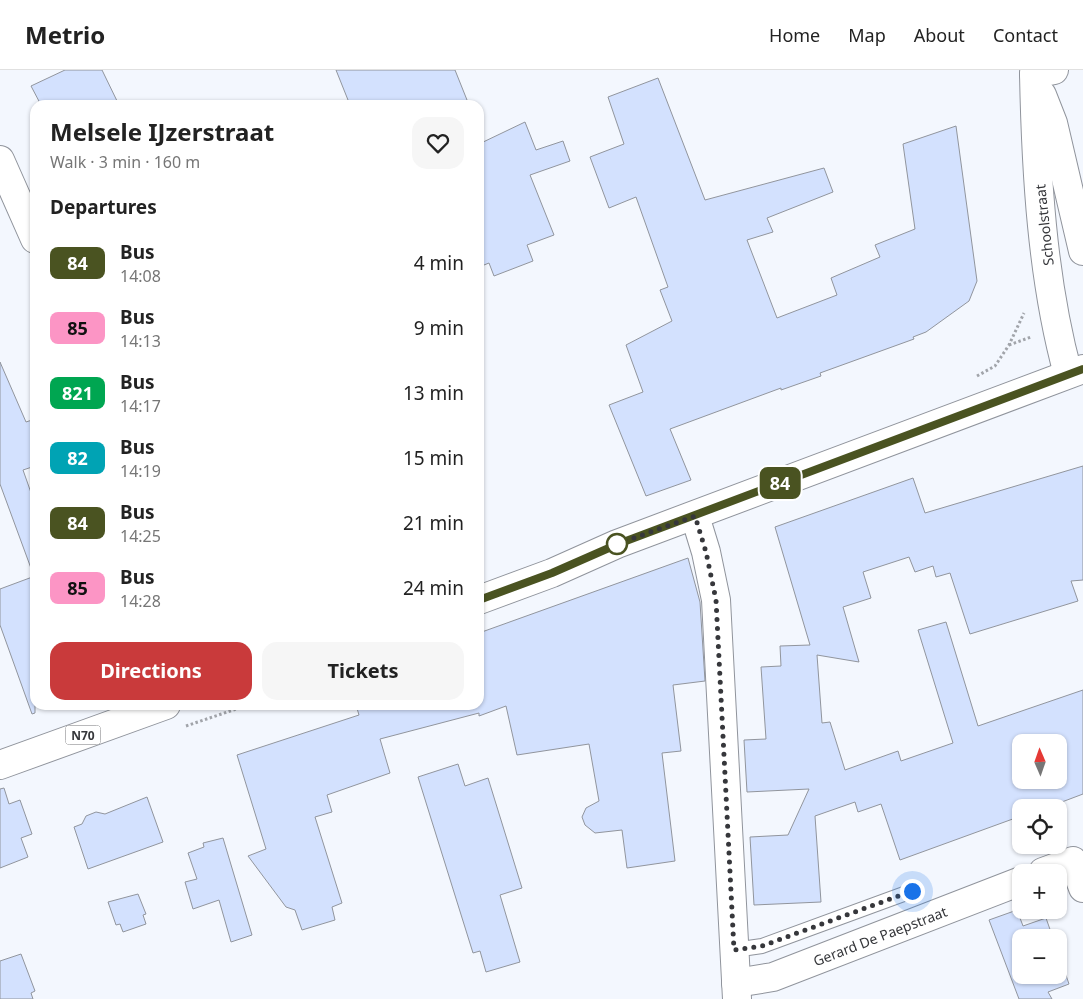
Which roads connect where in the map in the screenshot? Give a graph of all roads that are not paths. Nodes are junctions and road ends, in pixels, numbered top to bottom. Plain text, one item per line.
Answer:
1 (1040, 71) edge
2 (0, 160) edge
3 (30, 228) edge
4 (1083, 252) edge
5 (1076, 371) edge
6 (695, 516) junction
7 (484, 598) edge
8 (152, 710) edge
9 (0, 765) edge
10 (1065, 864) edge
11 (1012, 884) edge
12 (1083, 888) edge
13 (912, 891) dead end
14 (734, 950) junction
15 (736, 991) edge

1 - 4 main road, Schoolstraat
1 - 5 main road, Schoolstraat
2 - 3 main road
5 - 6 main road
6 - 7 main road
6 - 14 main road
8 - 9 main road, N70
10 - 12 main road
11 - 15 main road, Gerard De Paepstraat
13 - 14 lane
14 - 15 main road

